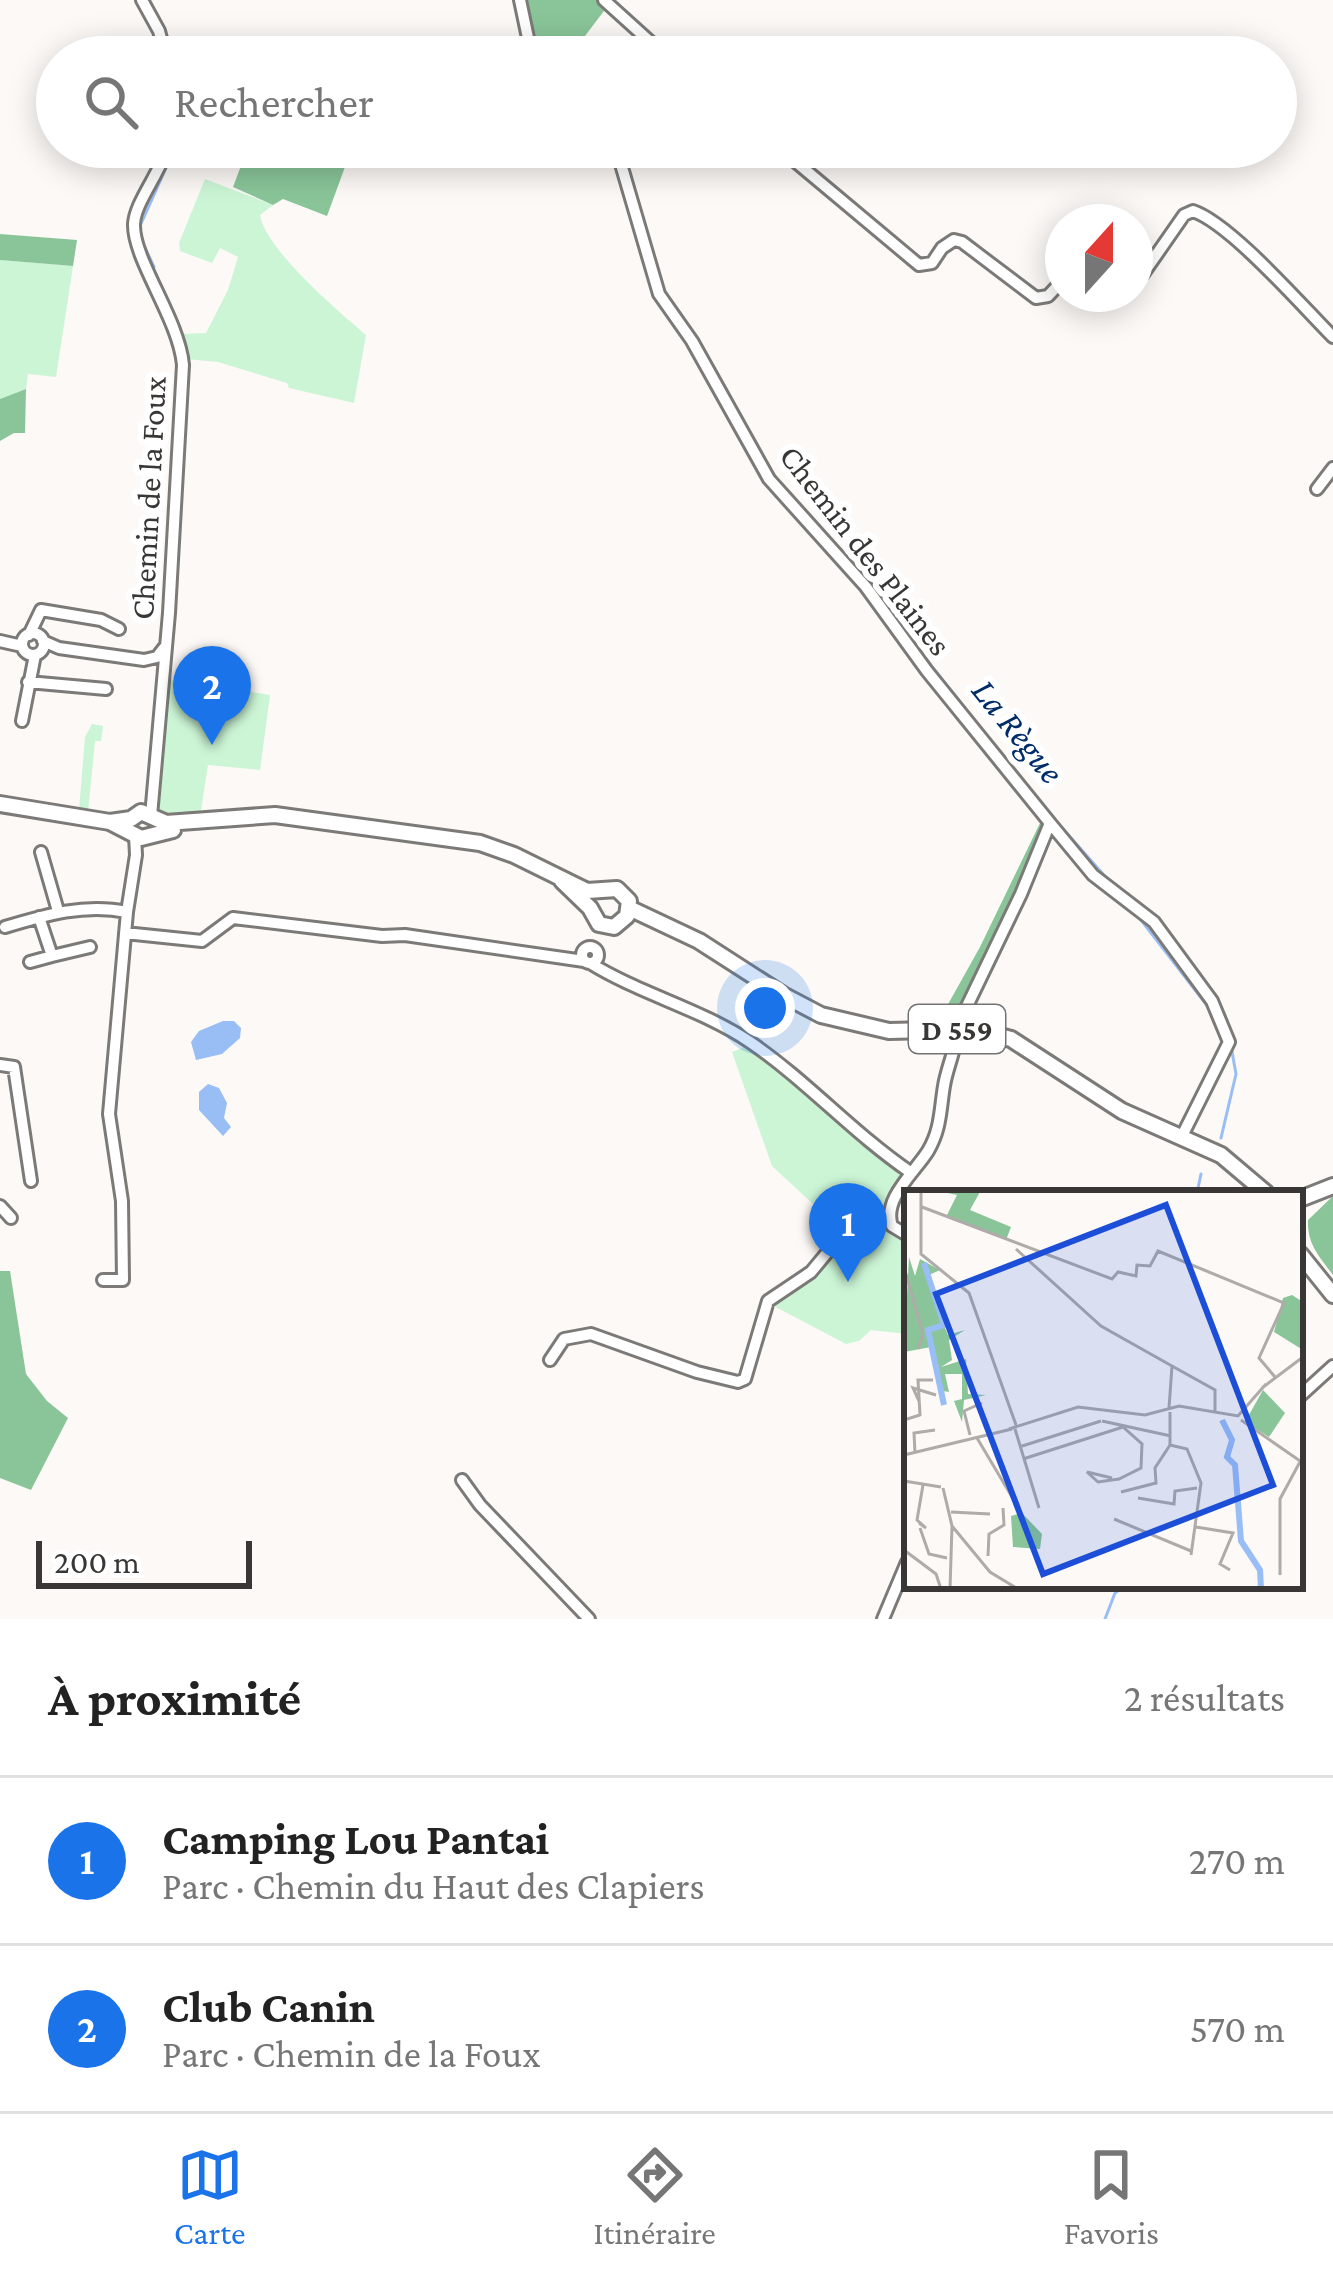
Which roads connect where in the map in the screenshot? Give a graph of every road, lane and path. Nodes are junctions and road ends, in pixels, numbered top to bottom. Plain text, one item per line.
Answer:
1 (142, 0) edge
2 (520, 0) edge
3 (604, 0) edge
4 (160, 36) edge
5 (528, 36) edge
6 (644, 36) edge
7 (162, 168) edge
8 (622, 168) edge
9 (803, 168) edge
10 (1153, 260) edge
11 (1045, 296) edge
12 (1333, 337) edge
13 (1333, 468) edge
14 (1317, 489) dead end
15 (119, 629) dead end
16 (3, 642) edge
17 (32, 645) junction
18 (160, 660) junction
19 (28, 682) junction
20 (106, 689) dead end
21 (22, 721) dead end
22 (0, 804) edge
23 (1050, 823) junction
24 (143, 826) junction
25 (41, 852) dead end
26 (562, 881) junction
27 (596, 892) junction
28 (58, 911) junction
29 (127, 912) junction
30 (627, 914) junction
31 (39, 916) junction
32 (597, 918) junction
33 (4, 927) dead end
34 (125, 933) junction
35 (90, 947) dead end
36 (52, 956) junction
37 (587, 956) junction
38 (30, 962) dead end
39 (956, 1029) junction
40 (954, 1048) dead end
41 (0, 1065) edge
42 (1182, 1136) junction
43 (910, 1172) junction
44 (1241, 1172) junction
45 (31, 1181) dead end
46 (1333, 1186) edge
47 (1251, 1190) edge
48 (1262, 1190) edge
49 (1307, 1197) edge
50 (0, 1207) edge
51 (889, 1214) junction
52 (10, 1218) dead end
53 (904, 1233) edge
54 (1303, 1246) edge
55 (1303, 1258) edge
56 (104, 1280) dead end
57 (1333, 1282) edge
58 (1333, 1294) edge
59 (550, 1360) dead end
60 (1333, 1366) edge
61 (1303, 1393) edge
62 (462, 1480) dead end
63 (904, 1569) edge
64 (589, 1619) edge
65 (883, 1619) edge

1 - 4 street
2 - 5 street
3 - 6 street
7 - 18 street, Chemin de la Foux
8 - 23 street, Chemin des Plaines
9 - 11 street
10 - 12 street
13 - 14 street
15 - 17 street
16 - 17 street
17 - 18 street
17 - 19 street
18 - 24 street, Chemin de la Foux
19 - 20 street
19 - 21 street
22 - 24 main road
23 - 39 street
23 - 42 street, Chemin des Plaines
24 - 26 main road
24 - 29 street, Chemin de la Foux
25 - 28 street
26 - 27 main road
26 - 32 main road
27 - 30 main road
27 - 32 main road
28 - 29 street
28 - 31 street
29 - 34 street, Chemin de la Foux
30 - 32 main road
30 - 39 main road, D 559
31 - 33 street
31 - 36 street
32 - 37 street
34 - 37 street
34 - 56 street, Chemin de la Foux
35 - 36 street
36 - 38 street
37 - 43 street
39 - 42 main road, D 559
40 - 43 street
41 - 45 street
42 - 44 main road, D 559
43 - 51 street
44 - 47 main road, D 559
44 - 48 main road, D 559
46 - 49 main road
50 - 52 street
51 - 53 street
51 - 59 street
54 - 57 main road
55 - 58 main road
60 - 61 street
62 - 64 street
63 - 65 street

